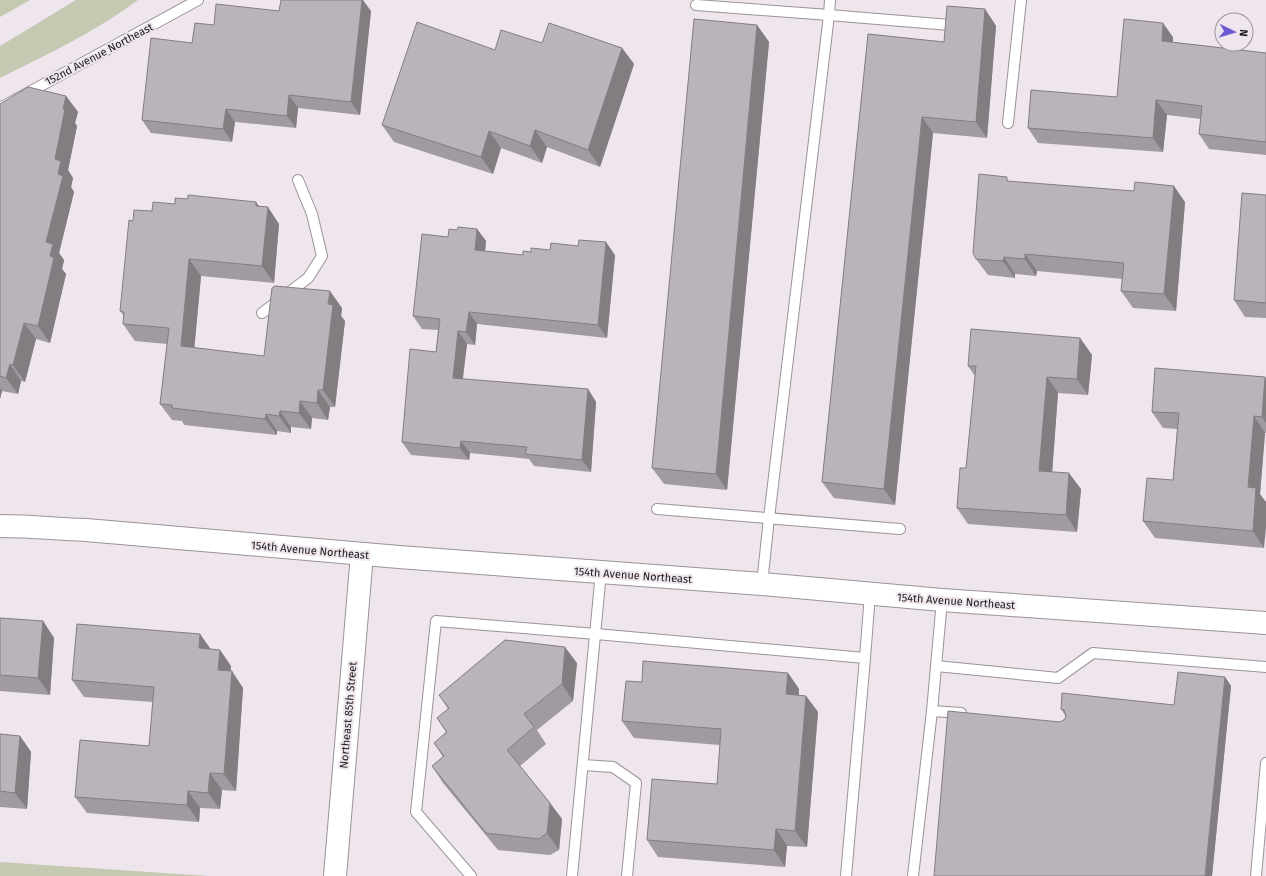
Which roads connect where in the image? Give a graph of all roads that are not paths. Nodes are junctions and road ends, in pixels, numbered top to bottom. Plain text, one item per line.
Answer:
1 (198, 0) edge
2 (830, 0) edge
3 (1021, 0) edge
4 (696, 5) dead end
5 (829, 15) junction
6 (950, 25) edge
7 (0, 108) edge
8 (1008, 123) dead end
9 (298, 180) dead end
10 (262, 313) dead end
11 (657, 509) dead end
12 (769, 518) junction
13 (0, 526) edge
14 (900, 530) dead end
15 (362, 554) junction
16 (601, 572) junction
17 (762, 584) junction
18 (870, 594) junction
19 (942, 600) junction
20 (1266, 623) edge
21 (596, 634) junction
22 (865, 658) junction
23 (936, 666) junction
24 (1266, 667) edge
25 (932, 711) junction
26 (971, 714) edge
27 (1266, 763) edge
28 (583, 765) junction
29 (1263, 825) edge
30 (335, 876) edge
31 (471, 876) edge
32 (572, 876) edge
33 (627, 876) edge
34 (846, 876) edge
35 (913, 876) edge
36 (1256, 876) edge

1 - 7 lane, 152nd Avenue Northeast
2 - 5 lane
3 - 8 lane
4 - 5 lane
5 - 6 lane
5 - 12 lane
9 - 10 lane
11 - 12 lane
12 - 14 lane
12 - 17 lane
13 - 15 main road, 154th Avenue Northeast
15 - 16 main road, 154th Avenue Northeast
15 - 30 main road, Northeast 85th Street
16 - 17 main road, 154th Avenue Northeast
16 - 21 lane
17 - 18 main road, 154th Avenue Northeast
18 - 19 main road, 154th Avenue Northeast
18 - 22 lane
19 - 20 main road, 154th Avenue Northeast
19 - 23 lane
21 - 22 lane
21 - 28 lane
21 - 31 lane
22 - 34 lane
23 - 24 lane
23 - 25 lane
25 - 26 lane
25 - 35 lane
27 - 29 lane
28 - 32 lane
28 - 33 lane
29 - 36 lane

